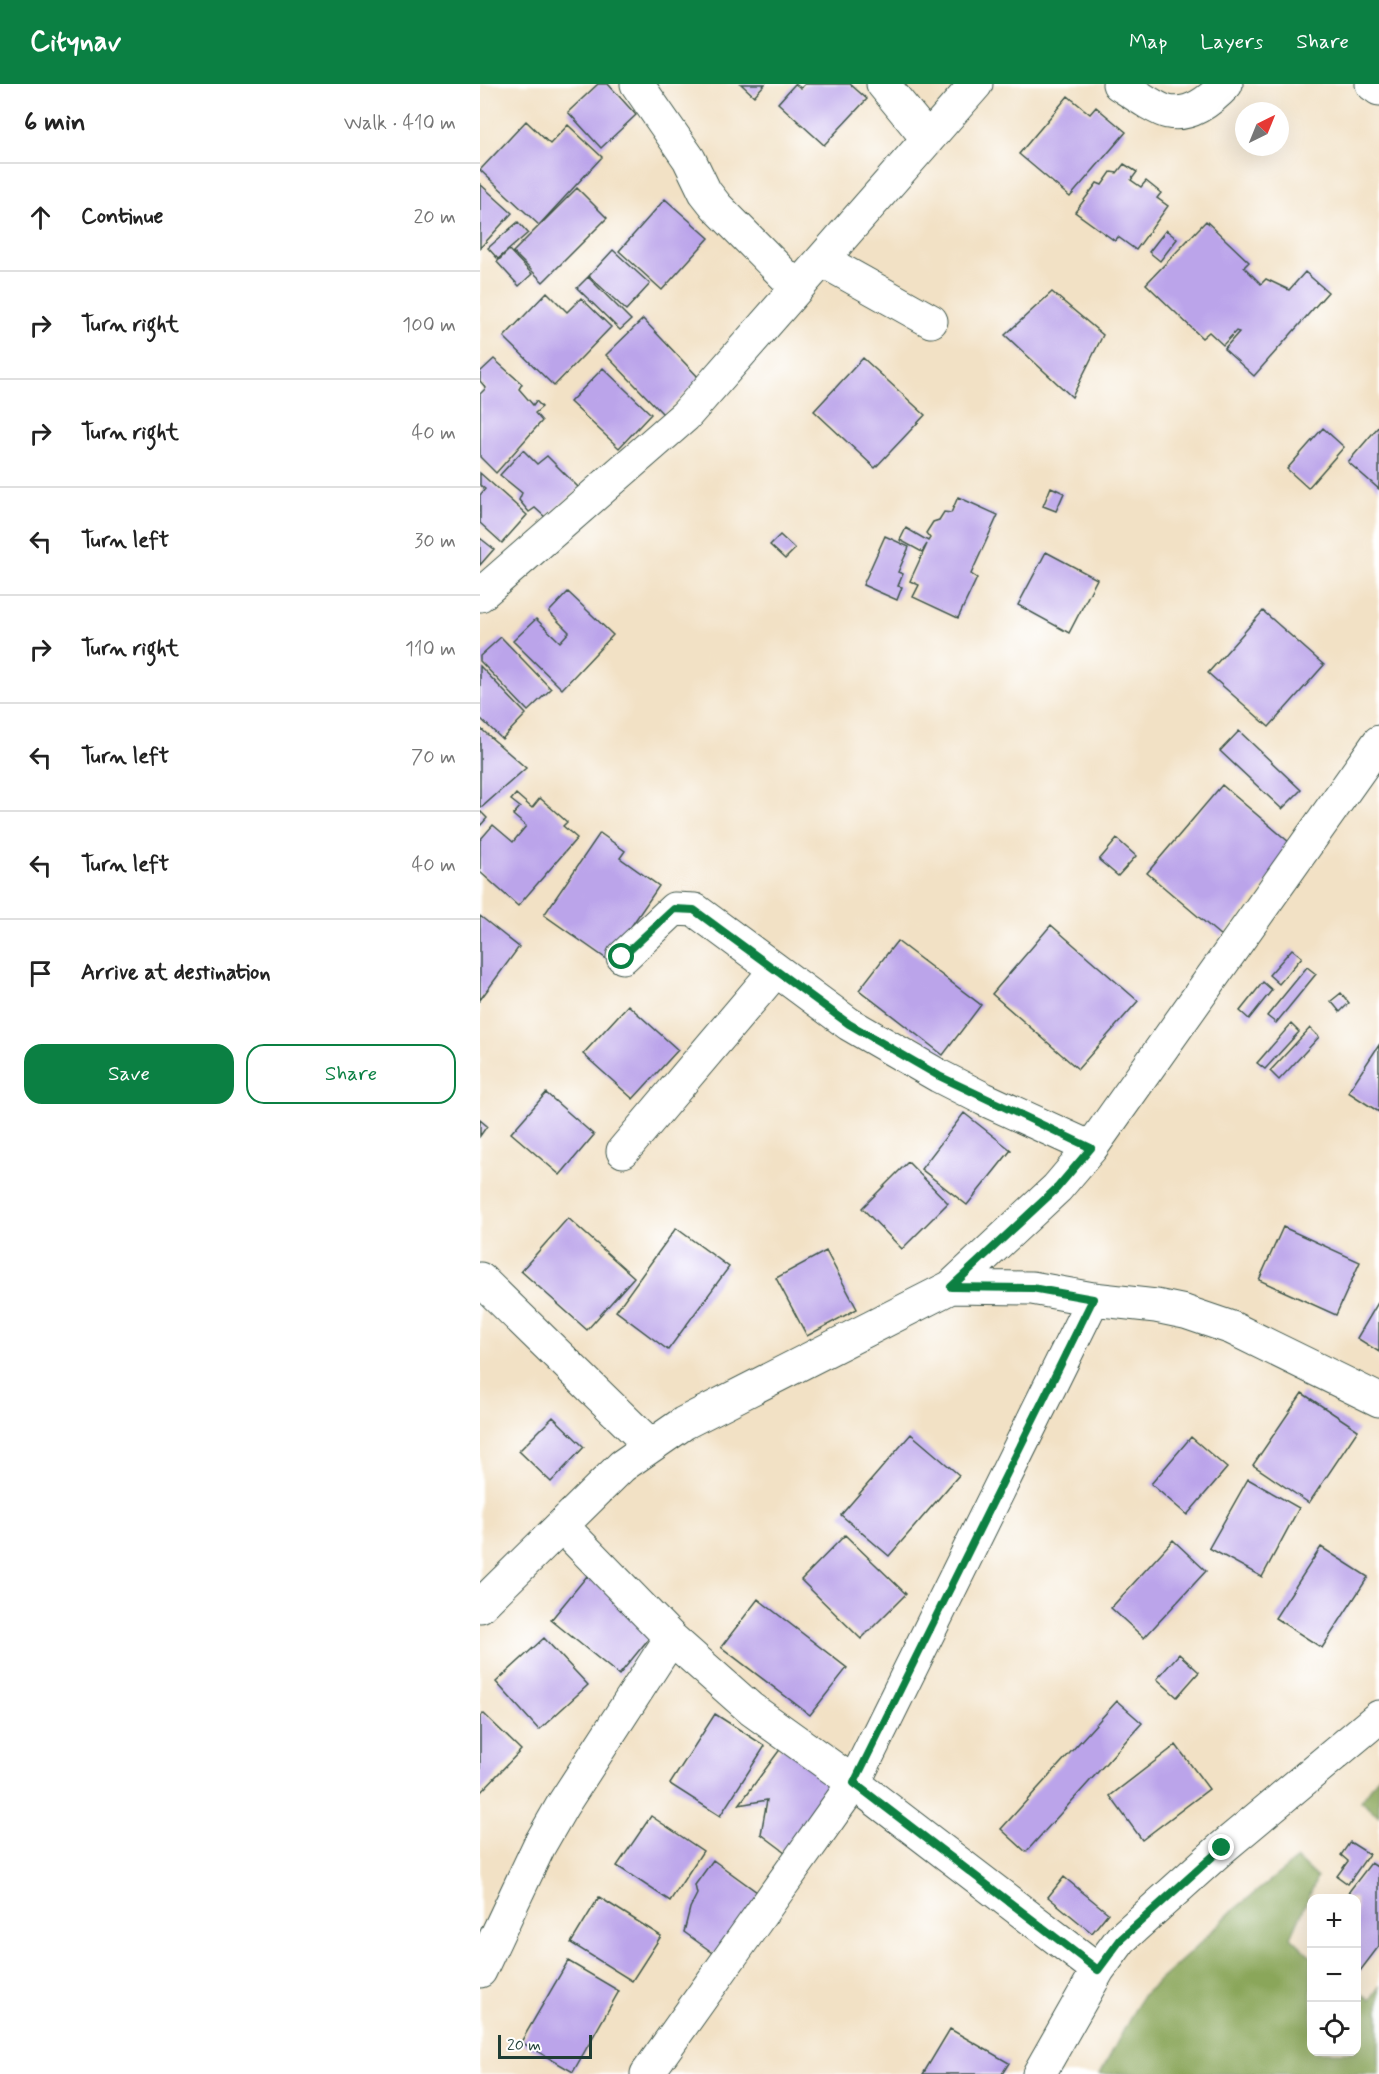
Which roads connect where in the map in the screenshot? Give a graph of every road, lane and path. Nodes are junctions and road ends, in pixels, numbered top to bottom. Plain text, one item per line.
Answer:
1 (637, 84) edge
2 (883, 84) edge
3 (976, 84) edge
4 (1119, 84) edge
5 (1226, 84) edge
6 (1372, 84) edge
7 (1379, 89) edge
8 (928, 140) junction
9 (822, 260) junction
10 (797, 288) junction
11 (930, 321) dead end
12 (480, 594) edge
13 (1379, 742) edge
14 (622, 957) dead end
15 (776, 970) junction
16 (1091, 1148) junction
17 (623, 1151) dead end
18 (480, 1279) edge
19 (951, 1287) junction
20 (1093, 1299) junction
21 (1379, 1400) edge
22 (650, 1445) junction
23 (562, 1526) junction
24 (480, 1606) edge
25 (671, 1638) junction
26 (1379, 1717) edge
27 (854, 1783) junction
28 (1098, 1970) junction
29 (480, 1971) edge
30 (647, 2074) edge
31 (1039, 2074) edge

1 - 10 street
2 - 8 street
3 - 8 street
4 - 5 street
6 - 7 street
8 - 9 street
9 - 10 street
9 - 11 street
10 - 12 street
13 - 16 street
14 - 15 street
15 - 16 street
15 - 17 street
16 - 19 street
18 - 22 street
19 - 20 street
19 - 22 street
20 - 21 street
20 - 27 street
22 - 23 street
23 - 24 street
23 - 25 street
25 - 27 street
25 - 29 street
26 - 28 street
27 - 28 street
27 - 30 street
28 - 31 street

